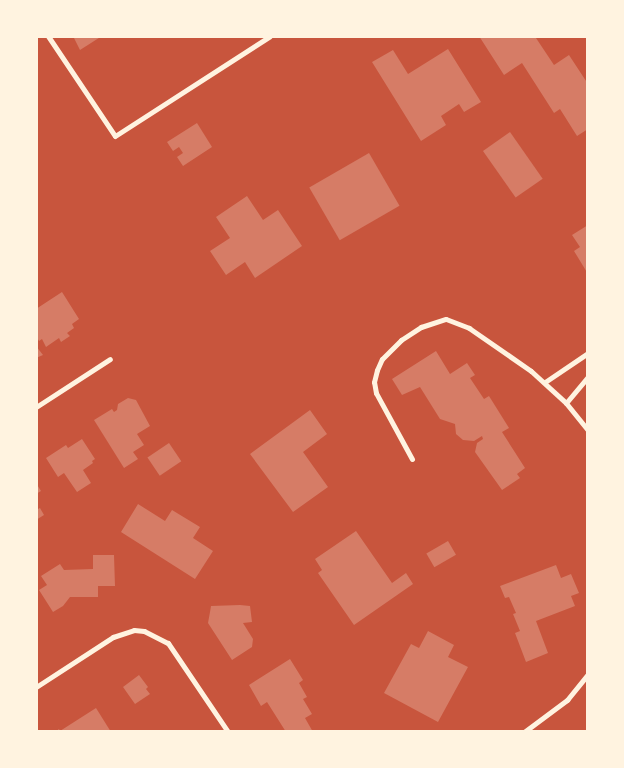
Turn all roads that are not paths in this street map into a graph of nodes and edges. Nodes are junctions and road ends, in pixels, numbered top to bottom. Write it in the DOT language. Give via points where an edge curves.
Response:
graph roads {
  1 [pos="48,36"];
  2 [pos="270,36"];
  3 [pos="588,353"];
  4 [pos="110,358"];
  5 [pos="588,378"];
  6 [pos="545,382"];
  7 [pos="566,403"];
  8 [pos="36,407"];
  9 [pos="588,430"];
  10 [pos="412,459"];
  11 [pos="588,674"];
  12 [pos="36,687"];
  13 [pos="228,732"];
  14 [pos="524,732"];
  1 -- 2 [label="street" via="115,136"];
  3 -- 6 [label="street"];
  4 -- 8 [label="street"];
  5 -- 7 [label="street"];
  6 -- 7 [label="street"];
  6 -- 10 [label="street" via="469,328 451,319 431,322 401,340 382,359 374,382 382,407"];
  7 -- 9 [label="street"];
  11 -- 14 [label="street" via="567,700"];
  12 -- 13 [label="street" via="113,637 134,630 152,633 168,643"];
}
